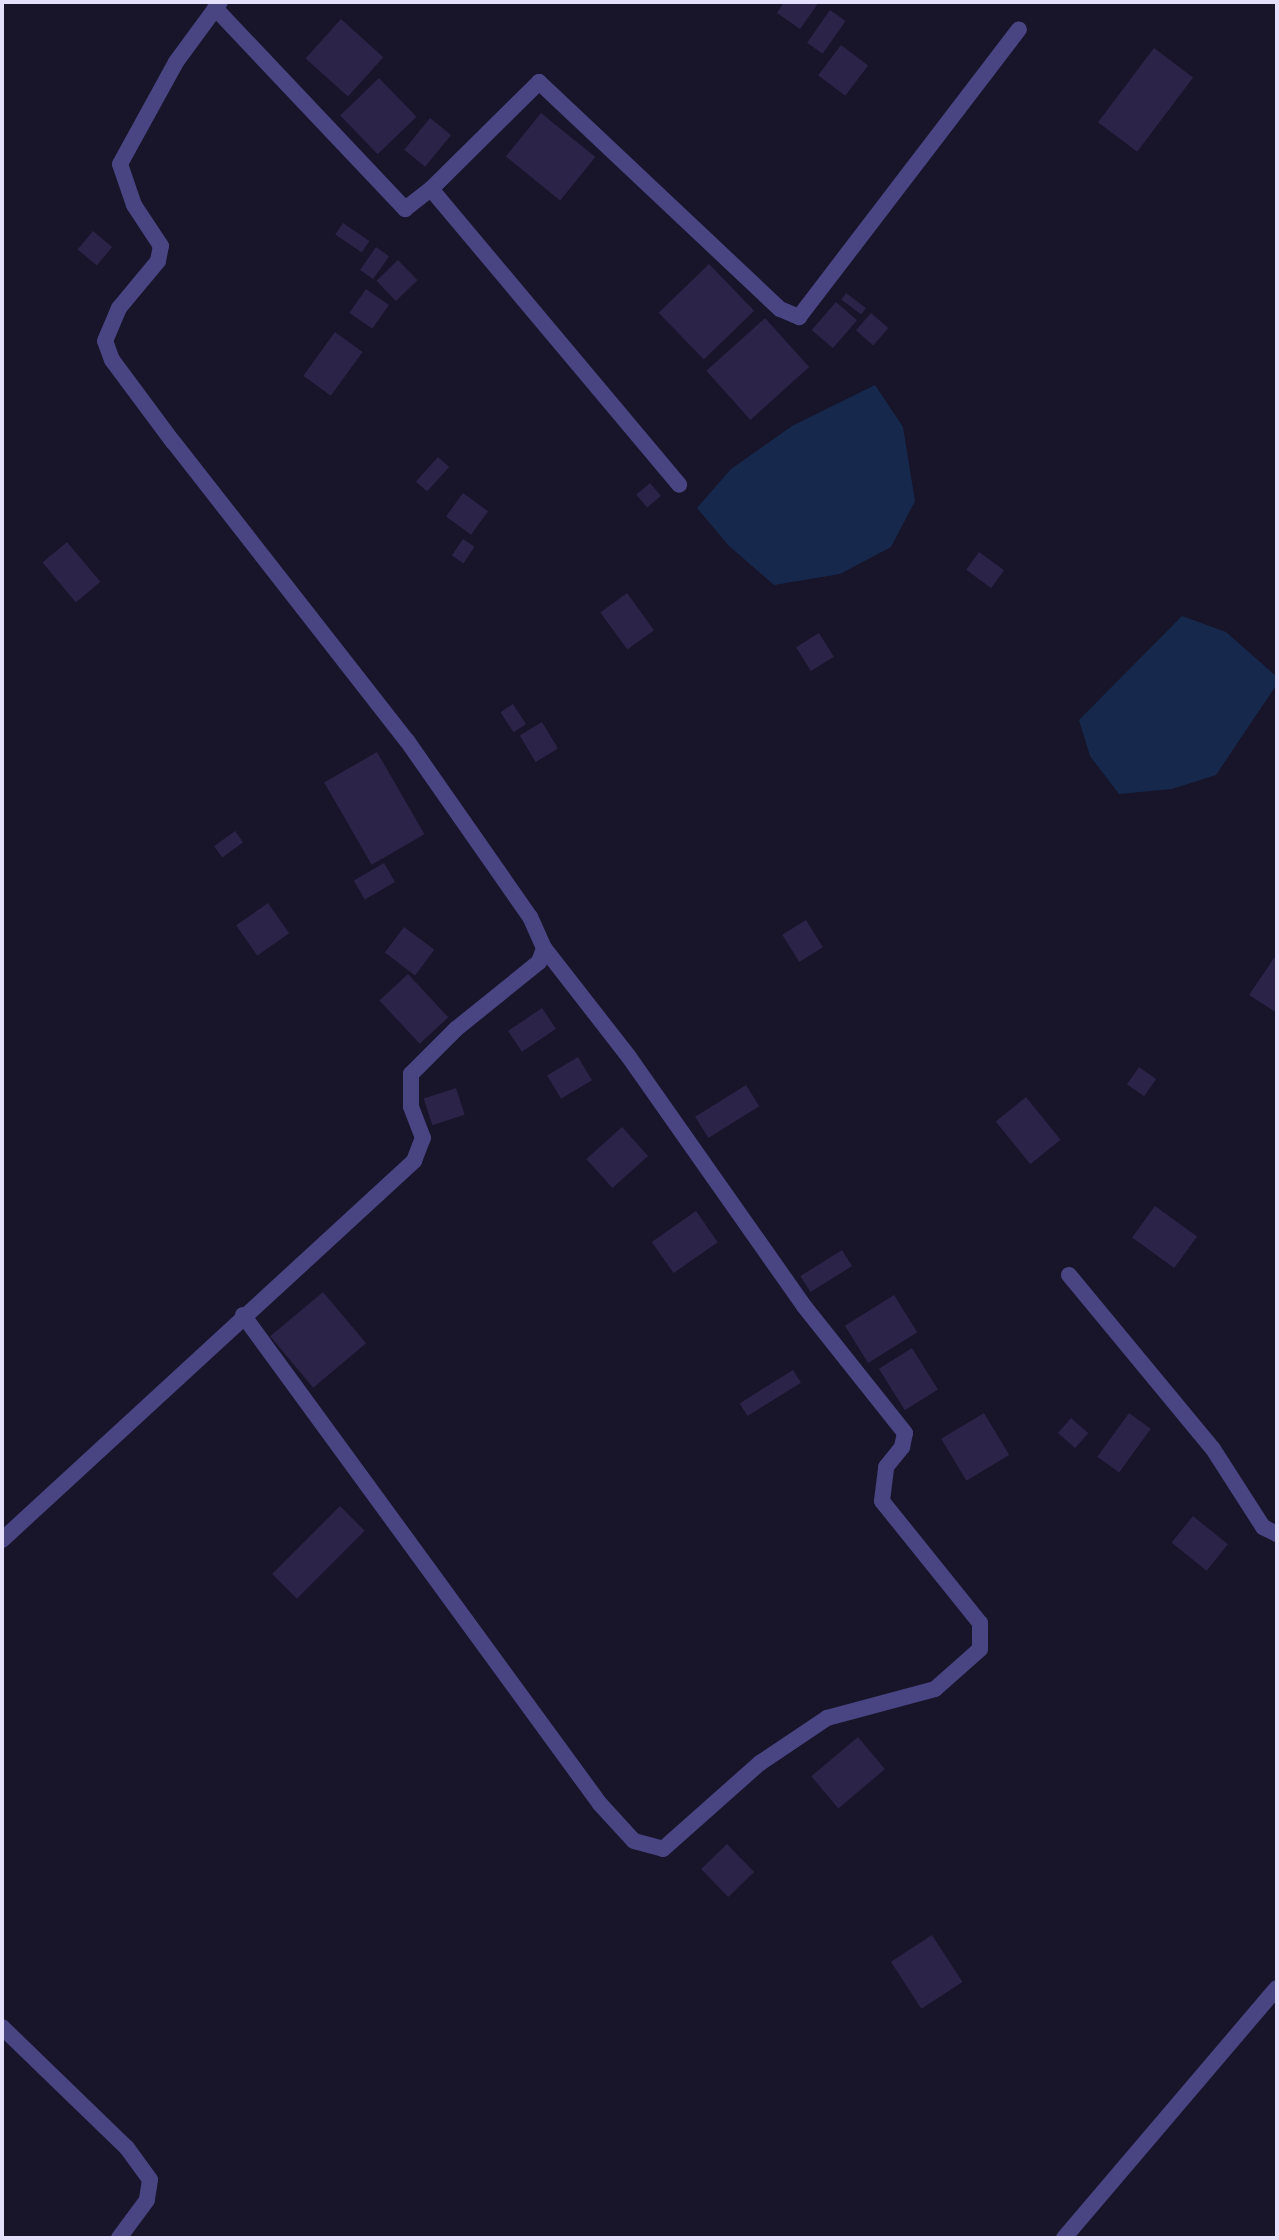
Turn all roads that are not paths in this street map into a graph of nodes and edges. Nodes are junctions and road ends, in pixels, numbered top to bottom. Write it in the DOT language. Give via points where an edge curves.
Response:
graph roads {
  1 [pos="217,5"];
  2 [pos="1019,29"];
  3 [pos="431,189"];
  4 [pos="679,485"];
  5 [pos="544,948"];
  6 [pos="1069,1275"];
  7 [pos="243,1315"];
  8 [pos="1277,1534"];
  9 [pos="2,1540"];
  10 [pos="1277,1988"];
  11 [pos="2,2027"];
  12 [pos="119,2238"];
  13 [pos="1064,2238"];
  1 -- 3 [label="street" via="405,209"];
  1 -- 5 [label="street" via="176,62 120,164 134,205 161,246 158,261 113,317 105,341 112,360 164,431 407,741 530,917"];
  2 -- 3 [label="street" via="799,317 780,309 539,82"];
  3 -- 4 [label="street"];
  5 -- 7 [label="street" via="539,962 456,1029 411,1074 411,1106 423,1138 414,1161"];
  5 -- 7 [label="street" via="629,1057 804,1306 905,1433 902,1447 886,1467 882,1501 980,1623 980,1649 935,1689 827,1718 760,1763 663,1849 634,1841 591,1792"];
  6 -- 8 [label="street" via="1213,1449 1263,1527"];
  7 -- 9 [label="street"];
  10 -- 13 [label="street"];
  11 -- 12 [label="street" via="127,2148 150,2180 147,2200"];
}
